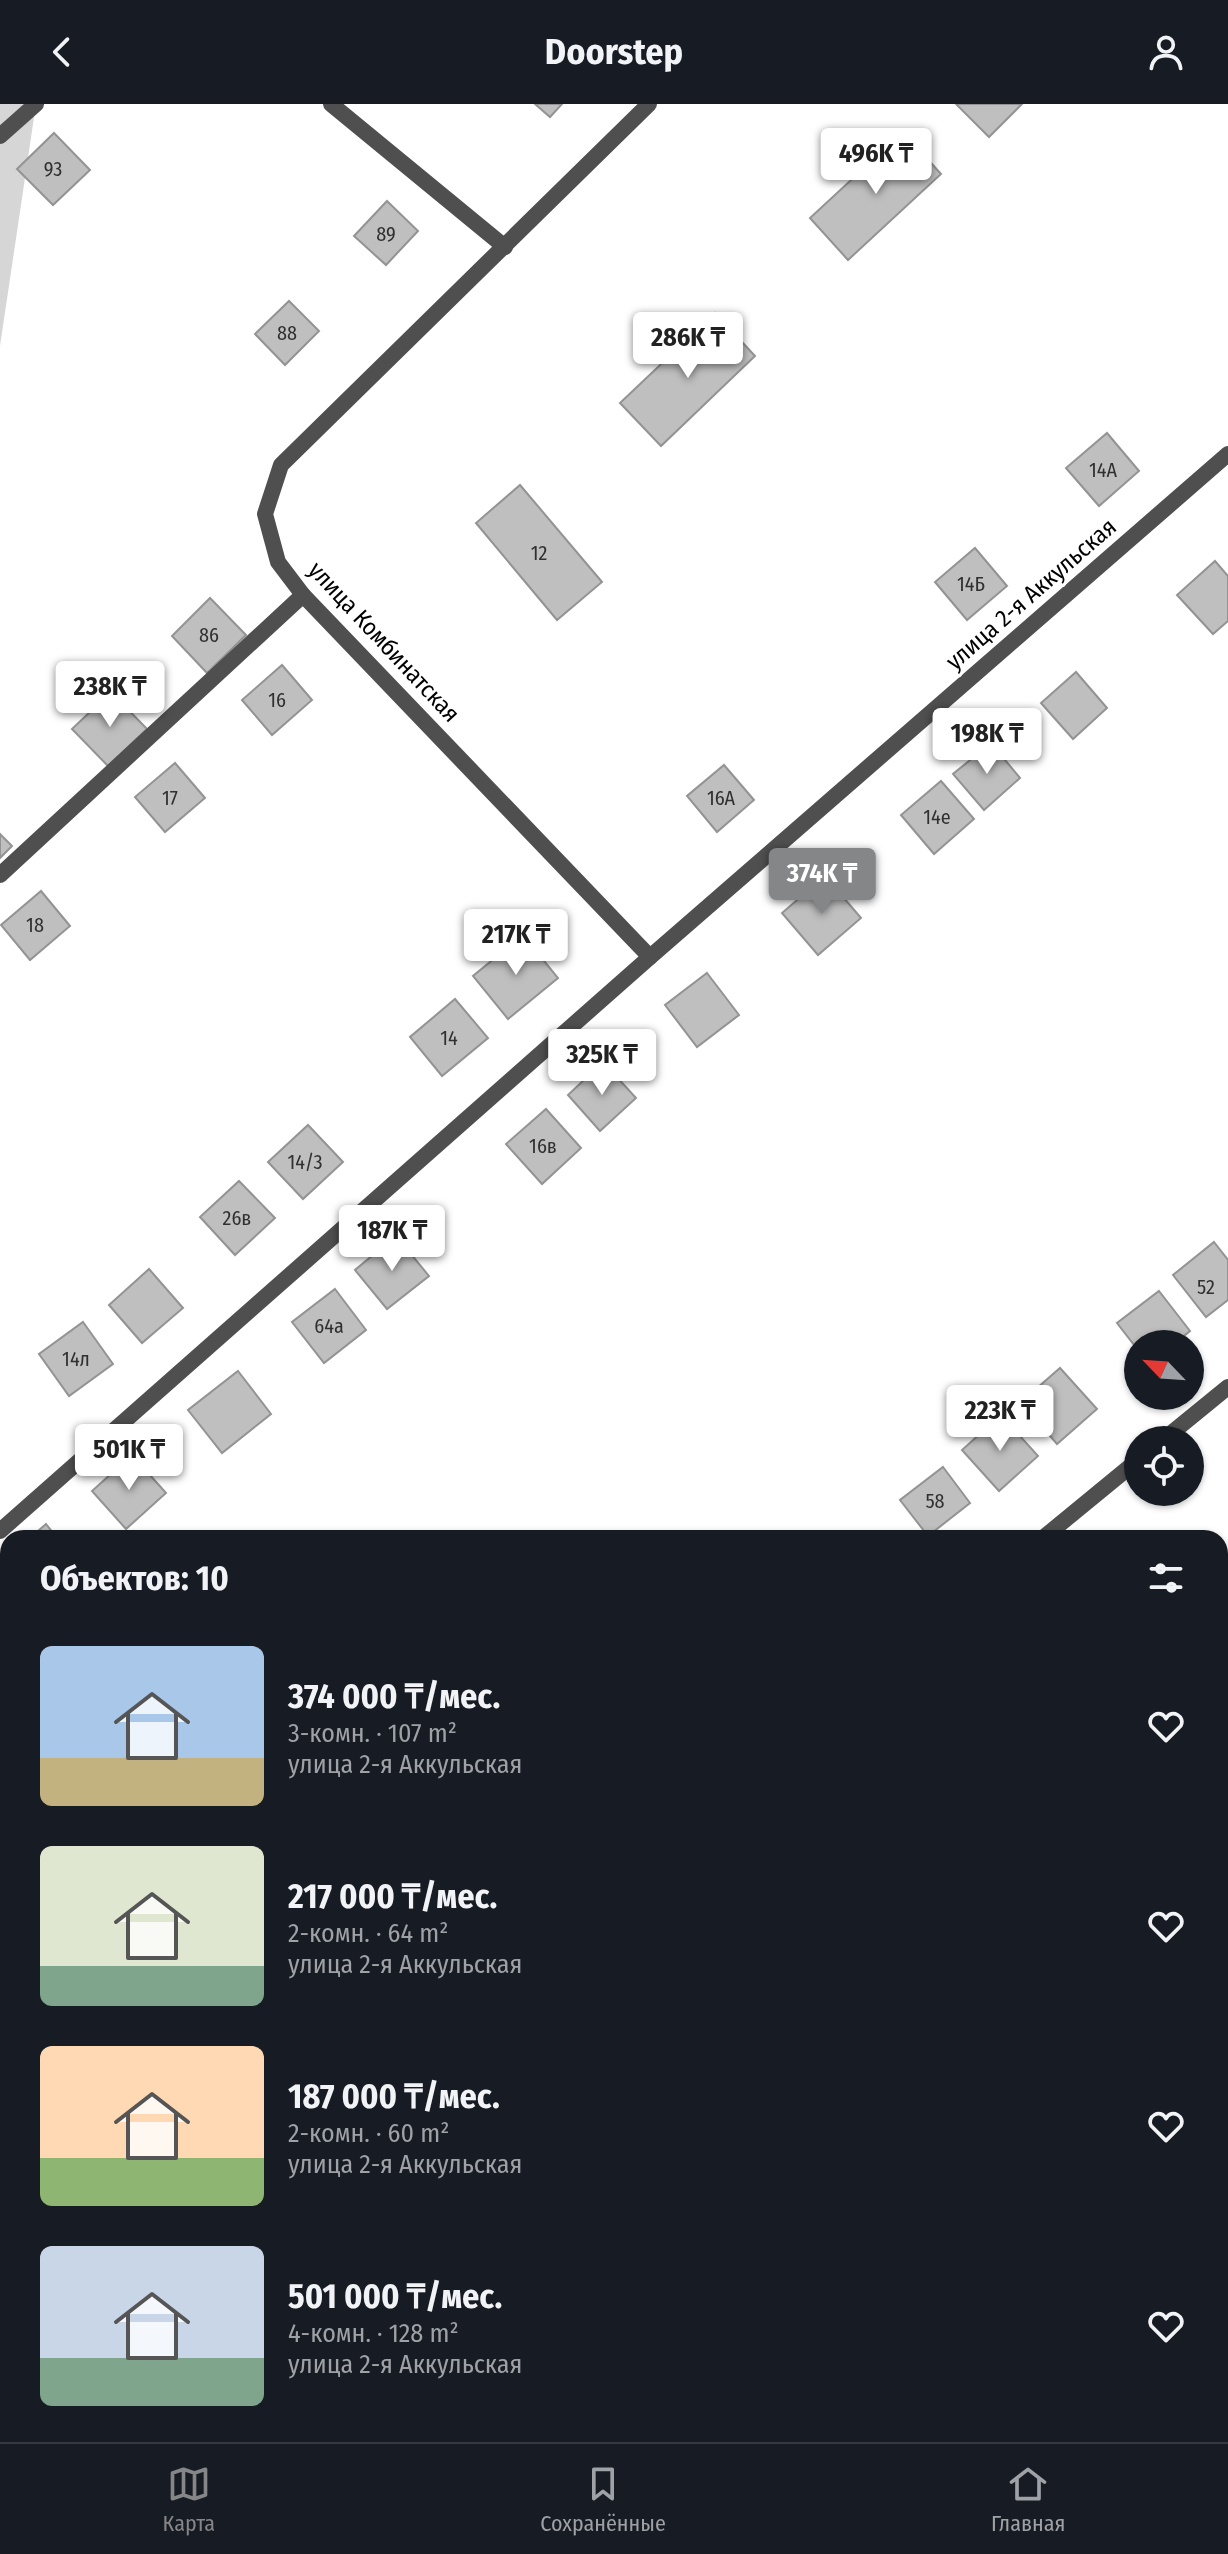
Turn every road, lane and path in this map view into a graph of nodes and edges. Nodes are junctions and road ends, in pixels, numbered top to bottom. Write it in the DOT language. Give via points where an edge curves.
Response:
graph roads {
  1 [pos="36,104"];
  2 [pos="331,104"];
  3 [pos="649,104"];
  4 [pos="0,136"];
  5 [pos="505,247"];
  6 [pos="1228,454"];
  7 [pos="303,595"];
  8 [pos="0,875"];
  9 [pos="650,957"];
  10 [pos="1228,1387"];
  11 [pos="1180,1426"];
  12 [pos="1124,1471"];
  13 [pos="1,1530"];
  14 [pos="1053,1530"];
  1 -- 4 [label="street"];
  2 -- 5 [label="street"];
  3 -- 5 [label="street, улица Комбинатская"];
  5 -- 7 [label="street, улица Комбинатская" via="281,465 265,514 278,562"];
  6 -- 9 [label="street, улица 2-я Аккульская"];
  7 -- 8 [label="street"];
  7 -- 9 [label="street, улица Комбинатская"];
  9 -- 13 [label="street, улица 2-я Аккульская"];
  10 -- 11 [label="street"];
  12 -- 14 [label="street"];
}
